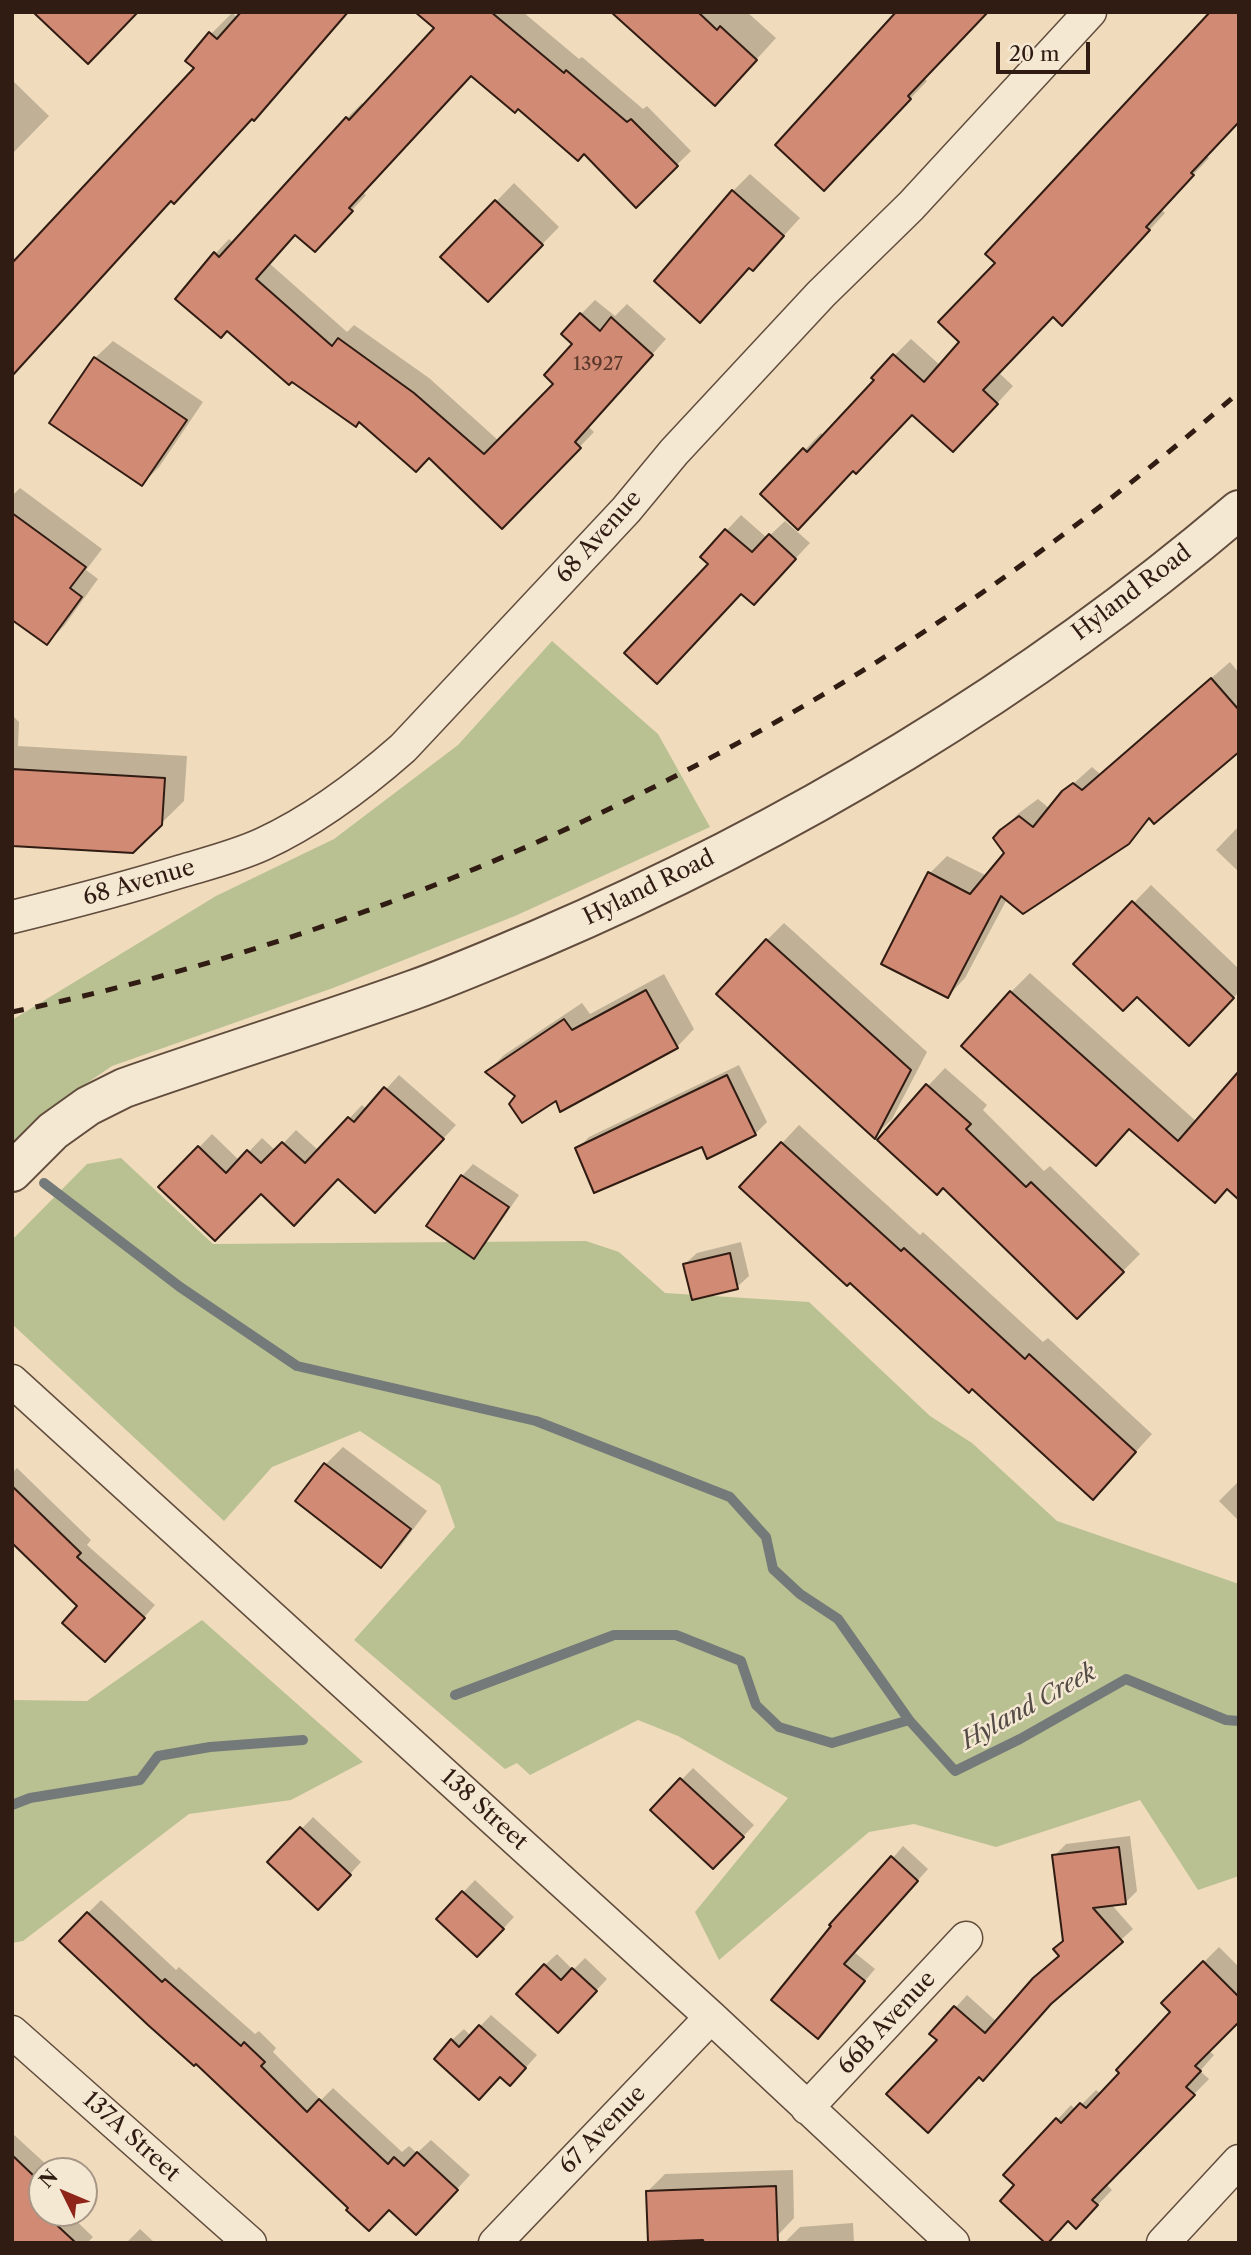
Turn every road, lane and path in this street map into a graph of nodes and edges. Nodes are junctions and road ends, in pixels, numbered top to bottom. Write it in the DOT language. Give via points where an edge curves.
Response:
graph roads {
  1 [pos="1090,12"];
  2 [pos="1239,509"];
  3 [pos="12,917"];
  4 [pos="12,1172"];
  5 [pos="12,1381"];
  6 [pos="966,1938"];
  7 [pos="711,2017"];
  8 [pos="12,2032"];
  9 [pos="807,2108"];
  10 [pos="1239,2161"];
  11 [pos="250,2243"];
  12 [pos="495,2243"];
  13 [pos="953,2243"];
  14 [pos="1163,2243"];
  1 -- 3 [label="street, 68 Avenue" via="381,768 298,826 262,845 106,894"];
  2 -- 4 [label="street, Hyland Road" via="1027,671 805,808 660,884 499,956 415,990 124,1088 53,1131"];
  5 -- 7 [label="street, 138 Street"];
  6 -- 9 [label="street, 66B Avenue"];
  7 -- 9 [label="street, 138 Street"];
  7 -- 12 [label="street, 67 Avenue"];
  8 -- 11 [label="street, 137A Street"];
  9 -- 13 [label="street, 138 Street"];
  10 -- 14 [label="street"];
}
